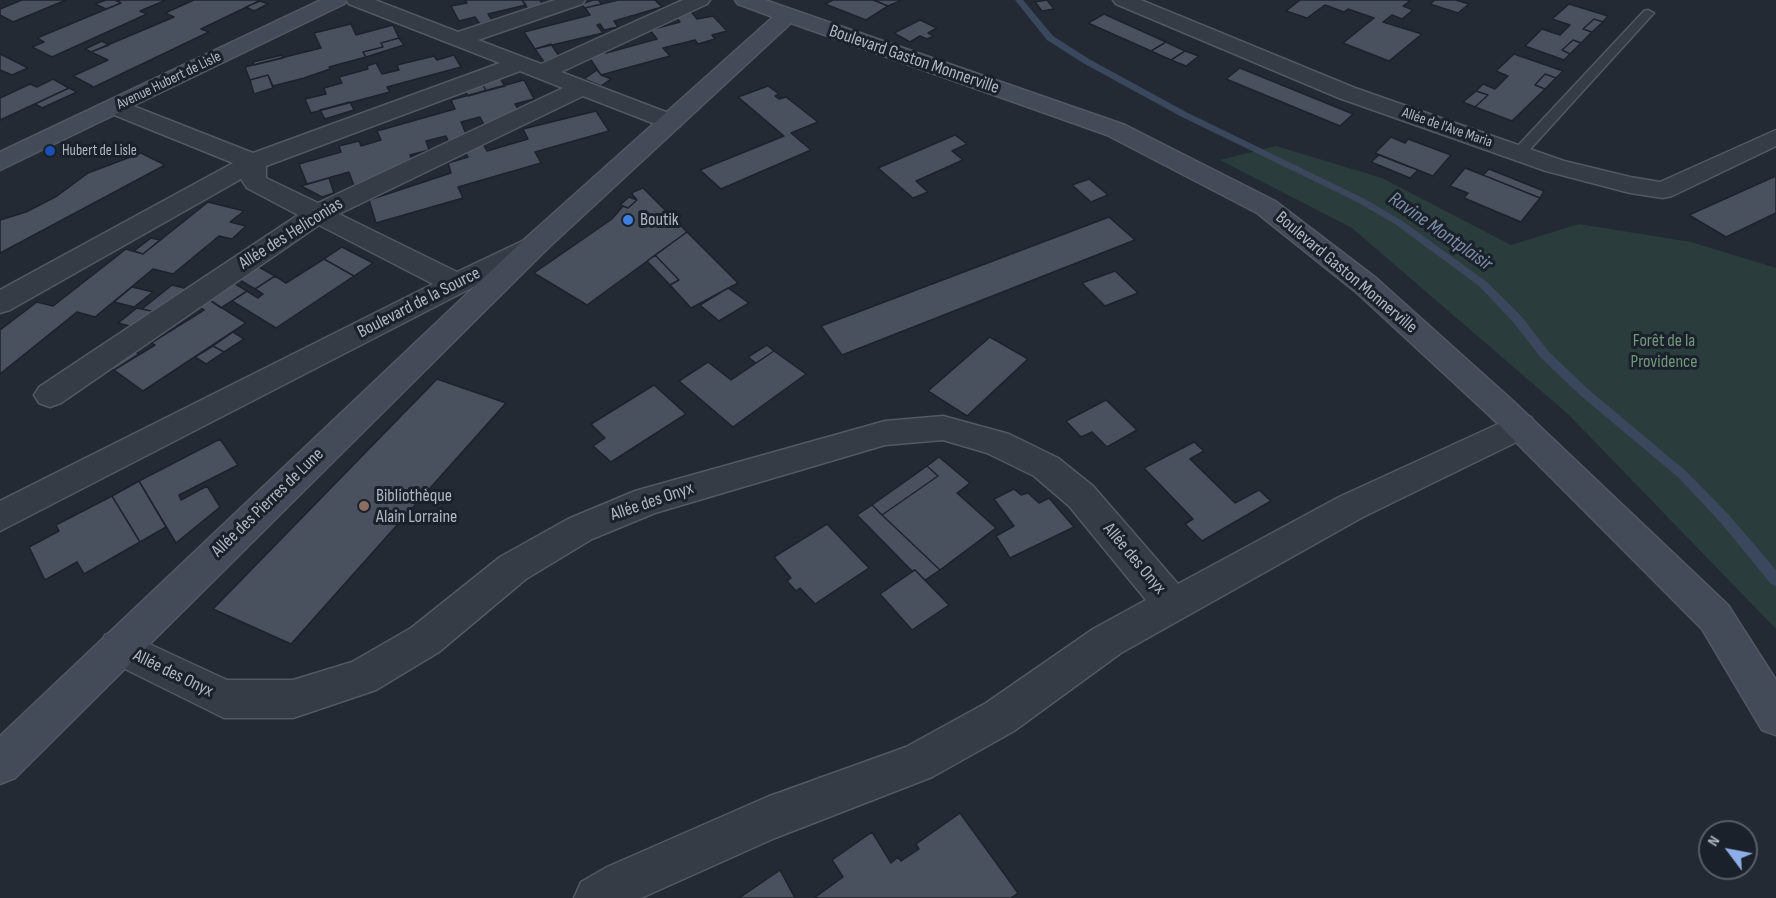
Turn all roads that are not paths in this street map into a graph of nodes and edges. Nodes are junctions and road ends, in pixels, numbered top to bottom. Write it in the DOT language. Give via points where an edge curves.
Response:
graph roads {
  1 [pos="337,0"];
  2 [pos="356,0"];
  3 [pos="575,0"];
  4 [pos="700,0"];
  5 [pos="745,0"];
  6 [pos="1123,0"];
  7 [pos="1648,13"];
  8 [pos="787,15"];
  9 [pos="458,39"];
  10 [pos="530,68"];
  11 [pos="582,87"];
  12 [pos="115,106"];
  13 [pos="670,122"];
  14 [pos="1776,137"];
  15 [pos="1519,153"];
  16 [pos="0,162"];
  17 [pos="253,162"];
  18 [pos="318,213"];
  19 [pos="537,243"];
  20 [pos="457,284"];
  21 [pos="0,303"];
  22 [pos="50,395"];
  23 [pos="1520,426"];
  24 [pos="0,517"];
  25 [pos="1173,605"];
  26 [pos="119,647"];
  27 [pos="1776,717"];
  28 [pos="0,764"];
  29 [pos="597,898"];
  1 -- 12 [label="street, Avenue Hubert de Lisle"];
  2 -- 9 [label="street"];
  3 -- 9 [label="street"];
  4 -- 10 [label="street"];
  5 -- 8 [label="street, Boulevard Gaston Monnerville"];
  6 -- 15 [label="street, Allée de l'Ave Maria" via="1347,93"];
  7 -- 15 [label="lane"];
  8 -- 13 [label="street, Boulevard de la Source"];
  8 -- 23 [label="street, Boulevard Gaston Monnerville" via="1116,130 1266,207 1366,285"];
  9 -- 10 [label="street"];
  10 -- 11 [label="street"];
  10 -- 17 [label="street"];
  11 -- 13 [label="street"];
  11 -- 18 [label="street, Allée des Heliconias"];
  12 -- 16 [label="street, Avenue Hubert de Lisle"];
  12 -- 17 [label="street"];
  13 -- 19 [label="street, Boulevard de la Source"];
  14 -- 15 [label="street, Allée de l'Ave Maria" via="1663,190 1555,166"];
  17 -- 18 [label="street" via="256,183"];
  17 -- 21 [label="street"];
  18 -- 20 [label="street"];
  18 -- 22 [label="street, Allée des Heliconias"];
  19 -- 20 [label="street, Boulevard de la Source"];
  19 -- 26 [label="street, Allée des Pierres de Lune"];
  20 -- 24 [label="street, Boulevard de la Source"];
  23 -- 25 [label="street" via="1352,507"];
  23 -- 27 [label="street, Boulevard Gaston Monnerville" via="1715,617"];
  25 -- 26 [label="street, Allée des Onyx" via="1081,496 1046,467 997,443 944,428 885,433 647,501 580,529 513,568 426,640 362,677 292,699 224,699"];
  25 -- 29 [label="street" via="1107,641 1000,717 917,763 767,819"];
  26 -- 28 [label="street, Allée des Pierres de Lune"];
}
